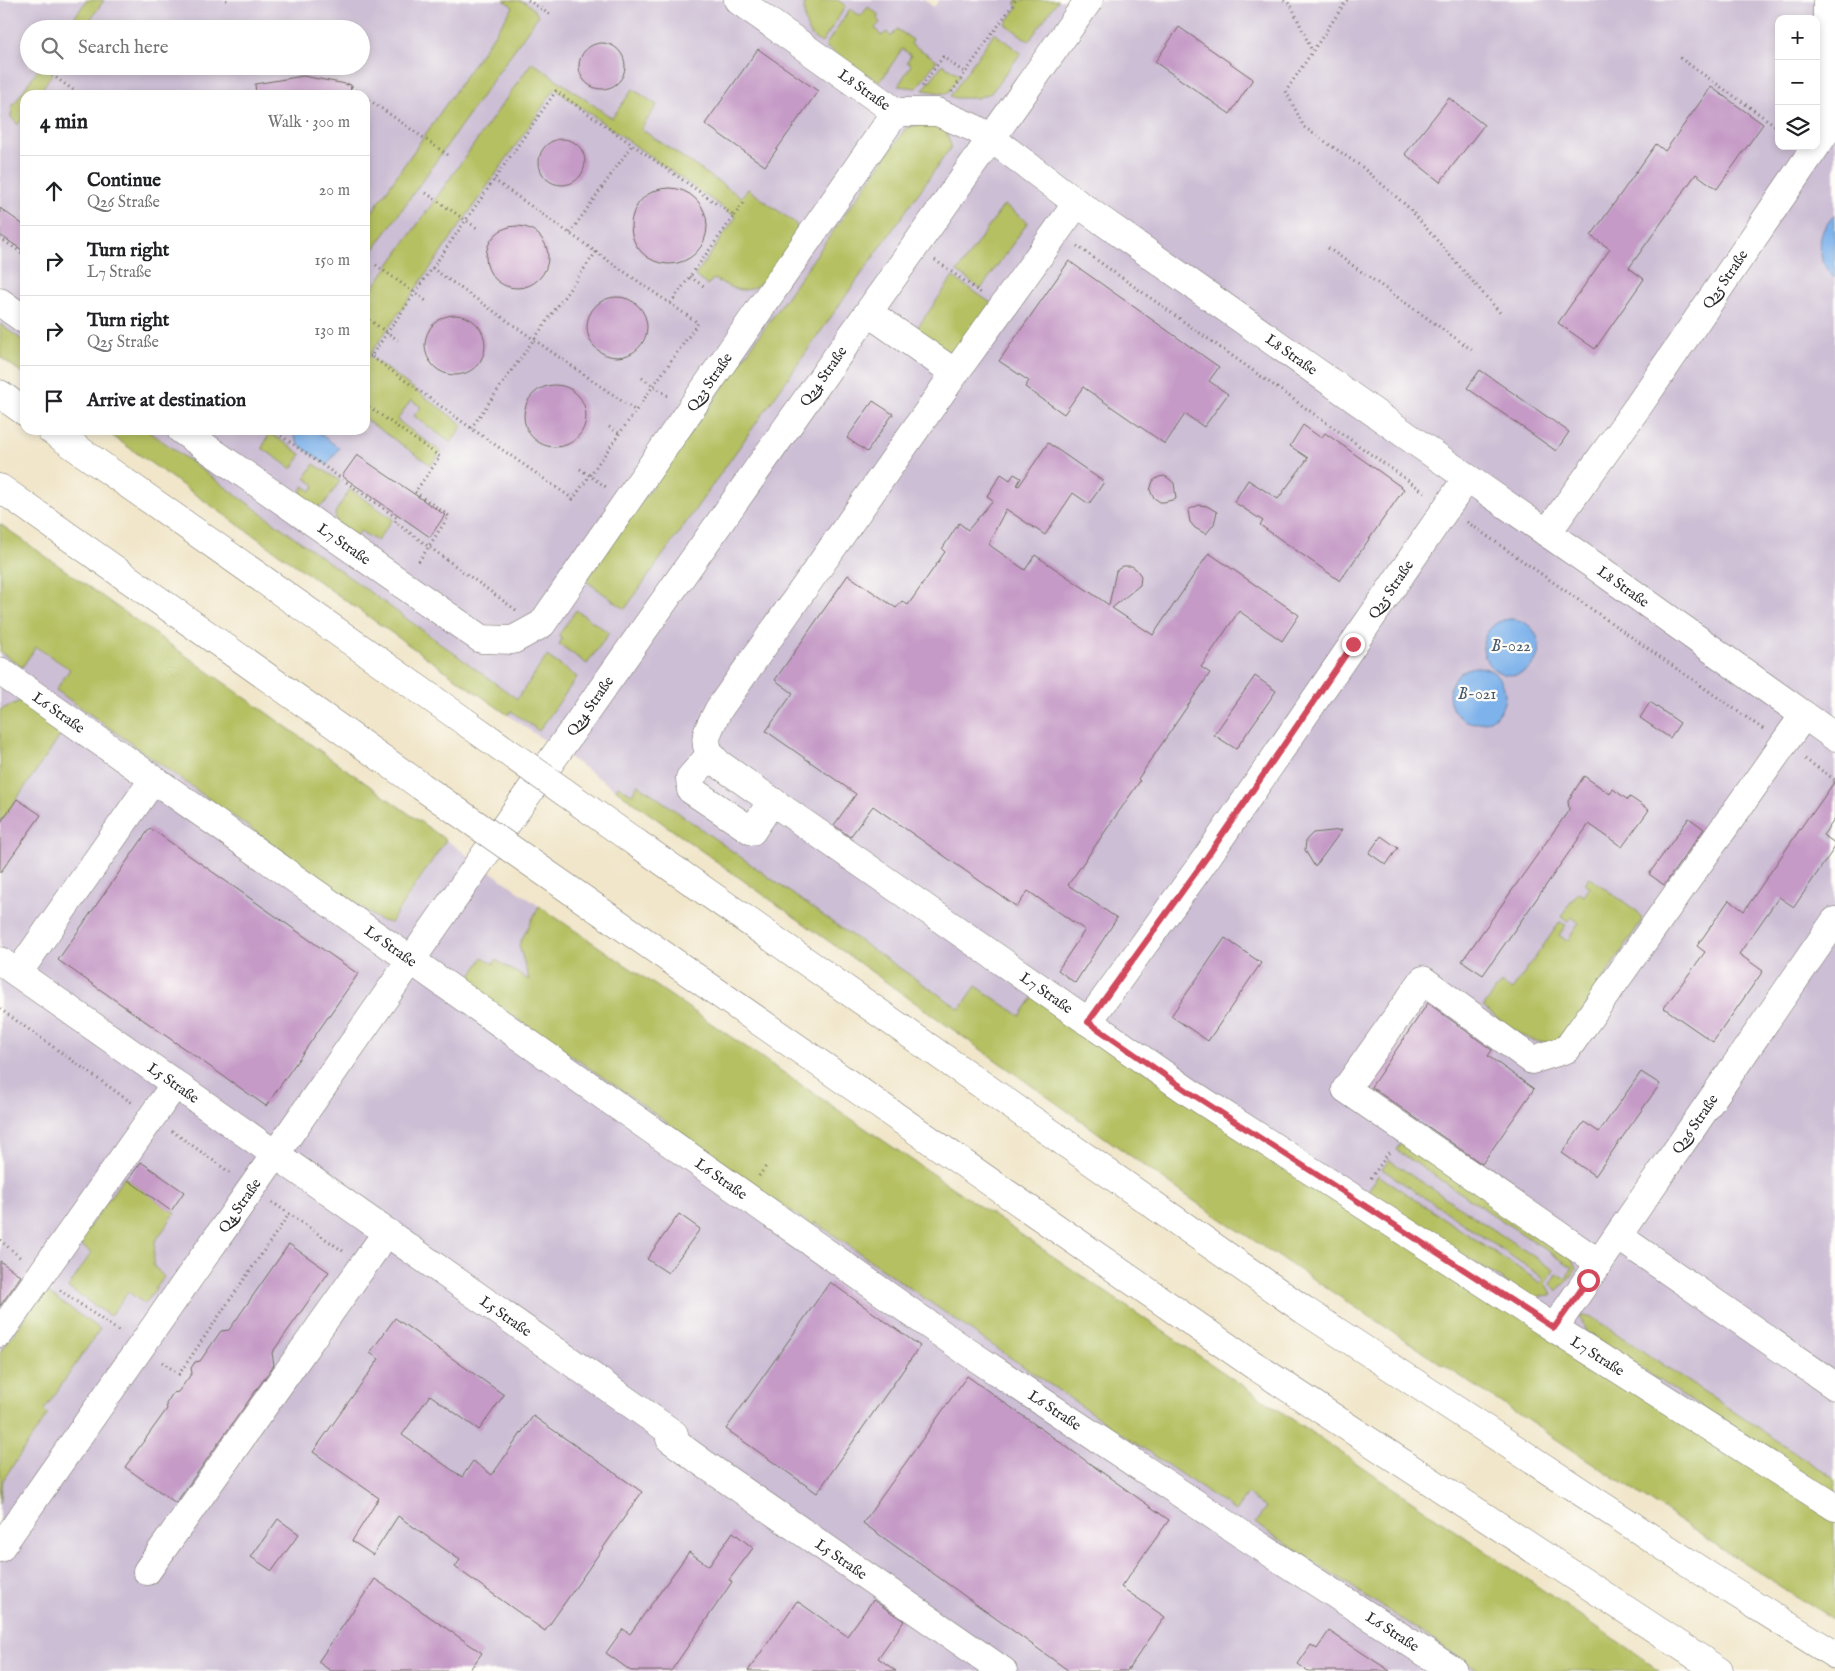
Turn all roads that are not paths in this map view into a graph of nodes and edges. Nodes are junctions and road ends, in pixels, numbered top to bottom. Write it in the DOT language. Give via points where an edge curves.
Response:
graph roads {
  1 [pos="738,0"];
  2 [pos="1089,0"];
  3 [pos="1827,0"];
  4 [pos="900,112"];
  5 [pos="991,138"];
  6 [pos="1828,145"];
  7 [pos="1077,203"];
  8 [pos="0,302"];
  9 [pos="869,313"];
  10 [pos="20,316"];
  11 [pos="955,373"];
  12 [pos="0,394"];
  13 [pos="20,408"];
  14 [pos="58,435"];
  15 [pos="187,435"];
  16 [pos="1467,478"];
  17 [pos="0,488"];
  18 [pos="1547,533"];
  19 [pos="513,640"];
  20 [pos="0,671"];
  21 [pos="1804,715"];
  22 [pos="1835,737"];
  23 [pos="708,746"];
  24 [pos="153,780"];
  25 [pos="772,801"];
  26 [pos="479,863"];
  27 [pos="1835,921"];
  28 [pos="412,960"];
  29 [pos="9,967"];
  30 [pos="1088,1022"];
  31 [pos="175,1084"];
  32 [pos="275,1154"];
  33 [pos="387,1232"];
  34 [pos="1618,1236"];
  35 [pos="1593,1272"];
  36 [pos="1554,1328"];
  37 [pos="0,1333"];
  38 [pos="1835,1386"];
  39 [pos="1835,1507"];
  40 [pos="0,1548"];
  41 [pos="147,1571"];
  42 [pos="1835,1655"];
  43 [pos="1003,1671"];
  44 [pos="1454,1671"];
  45 [pos="1719,1671"];
  1 -- 4 [label="main road, L8 Straße"];
  2 -- 5 [label="main road, Q24 Straße"];
  3 -- 6 [label="main road, Q25 Straße"];
  4 -- 5 [label="main road, L8 Straße" via="937,112"];
  4 -- 19 [label="main road, Q23 Straße" via="548,616 542,624"];
  5 -- 7 [label="main road, L8 Straße"];
  5 -- 9 [label="main road, Q24 Straße"];
  6 -- 18 [label="main road, Q25 Straße"];
  7 -- 11 [label="main road"];
  7 -- 16 [label="main road, L8 Straße"];
  8 -- 10 [label="main road"];
  9 -- 11 [label="main road"];
  9 -- 26 [label="main road, Q24 Straße"];
  11 -- 23 [label="main road" via="719,708"];
  12 -- 13 [label="main road"];
  14 -- 42 [label="main road, bridge" via="1304,1310"];
  15 -- 19 [label="main road, L7 Straße" via="481,639"];
  16 -- 18 [label="main road, L8 Straße"];
  16 -- 30 [label="main road, Q25 Straße" via="1207,857"];
  17 -- 45 [label="main road, bridge" via="421,786 1254,1366"];
  18 -- 21 [label="main road, L8 Straße"];
  20 -- 24 [label="main road, L6 Straße"];
  21 -- 22 [label="main road, L8 Straße"];
  21 -- 35 [label="main road" via="1568,1049 1532,1060 1423,980 1346,1089"];
  23 -- 25 [label="main road, L7 Straße" via="719,764"];
  23 -- 25 [label="main road" via="690,778 691,790 752,830"];
  24 -- 28 [label="main road, L6 Straße"];
  24 -- 29 [label="main road"];
  25 -- 30 [label="main road, L7 Straße"];
  26 -- 28 [label="main road, Q4 Straße"];
  27 -- 34 [label="main road, Q26 Straße"];
  28 -- 32 [label="main road, Q4 Straße"];
  28 -- 44 [label="main road, L6 Straße" via="966,1351"];
  29 -- 31 [label="main road, L5 Straße"];
  30 -- 36 [label="main road, L7 Straße" via="1189,1092"];
  31 -- 32 [label="main road, L5 Straße"];
  31 -- 37 [label="main road"];
  32 -- 33 [label="main road, L5 Straße"];
  32 -- 40 [label="main road, Q4 Straße"];
  33 -- 41 [label="main road"];
  33 -- 43 [label="main road, L5 Straße" via="674,1434 670,1439 703,1463"];
  34 -- 35 [label="main road, Q26 Straße"];
  34 -- 38 [label="main road"];
  35 -- 36 [label="main road, Q26 Straße"];
  36 -- 39 [label="main road, L7 Straße"];
}
